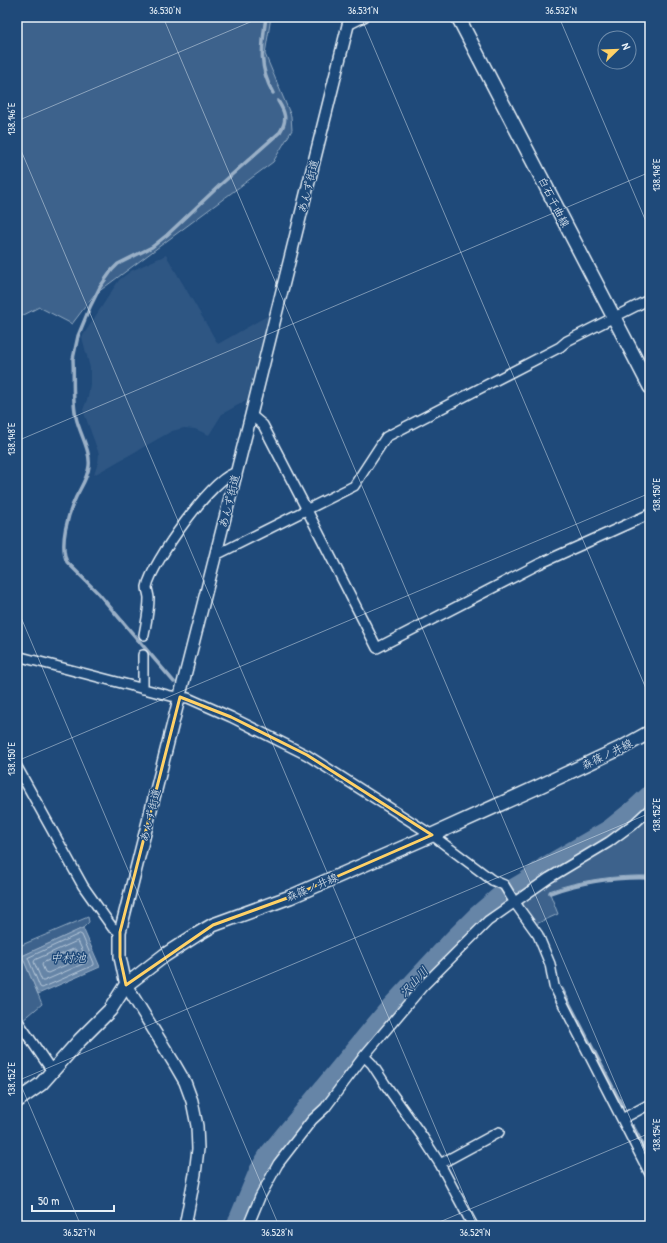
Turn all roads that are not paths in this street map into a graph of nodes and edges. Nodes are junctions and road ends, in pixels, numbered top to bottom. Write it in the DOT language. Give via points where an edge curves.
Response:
graph roads {
  1 [pos="364,17"];
  2 [pos="458,17"];
  3 [pos="349,21"];
  4 [pos="650,300"];
  5 [pos="613,318"];
  6 [pos="650,387"];
  7 [pos="251,415"];
  8 [pos="236,473"];
  9 [pos="307,510"];
  10 [pos="650,514"];
  11 [pos="216,555"];
  12 [pos="144,635"];
  13 [pos="144,655"];
  14 [pos="17,656"];
  15 [pos="143,689"];
  16 [pos="180,697"];
  17 [pos="650,732"];
  18 [pos="17,767"];
  19 [pos="650,810"];
  20 [pos="432,835"];
  21 [pos="514,900"];
  22 [pos="120,932"];
  23 [pos="126,985"];
  24 [pos="17,1020"];
  25 [pos="364,1056"];
  26 [pos="52,1071"];
  27 [pos="17,1101"];
  28 [pos="650,1104"];
  29 [pos="622,1119"];
  30 [pos="499,1132"];
  31 [pos="440,1164"];
  32 [pos="650,1174"];
  33 [pos="185,1226"];
  34 [pos="248,1226"];
  35 [pos="473,1226"];
  1 -- 3 [label="street"];
  2 -- 5 [label="main road, 白石千曲線"];
  3 -- 7 [label="street, あんず街道"];
  4 -- 5 [label="street"];
  5 -- 6 [label="main road, 白石千曲線"];
  5 -- 9 [label="street" via="386,437 354,486"];
  7 -- 8 [label="street, あんず街道"];
  7 -- 9 [label="street" via="263,425"];
  8 -- 11 [label="street, あんず街道"];
  8 -- 12 [label="street" via="232,473 204,497 158,561 147,587 150,596"];
  9 -- 10 [label="street" via="377,648 538,564"];
  9 -- 11 [label="street"];
  11 -- 16 [label="street, あんず街道"];
  13 -- 15 [label="street"];
  14 -- 15 [label="street"];
  15 -- 16 [label="street"];
  16 -- 20 [label="street" via="231,717 307,755"];
  16 -- 22 [label="street, あんず街道"];
  17 -- 20 [label="main road, 森篠ノ井線" via="547,783"];
  18 -- 22 [label="street" via="83,886 112,927"];
  19 -- 21 [label="street" via="609,842"];
  20 -- 21 [label="street" via="492,880 504,885"];
  20 -- 23 [label="main road, 森篠ノ井線" via="290,897 213,926 165,955"];
  21 -- 25 [label="street" via="488,921 423,986"];
  21 -- 29 [label="street" via="538,935 550,964 554,986"];
  22 -- 23 [label="street, あんず街道" via="120,957"];
  23 -- 26 [label="main road, 森篠ノ井線" via="110,1010"];
  23 -- 33 [label="street, あんず街道" via="185,1082 192,1101 198,1149"];
  24 -- 26 [label="street"];
  25 -- 31 [label="street"];
  25 -- 34 [label="street" via="278,1164"];
  26 -- 27 [label="main road, 森篠ノ井線" via="41,1084"];
  28 -- 29 [label="street"];
  29 -- 32 [label="street"];
  30 -- 31 [label="street"];
  31 -- 35 [label="street"];
}
